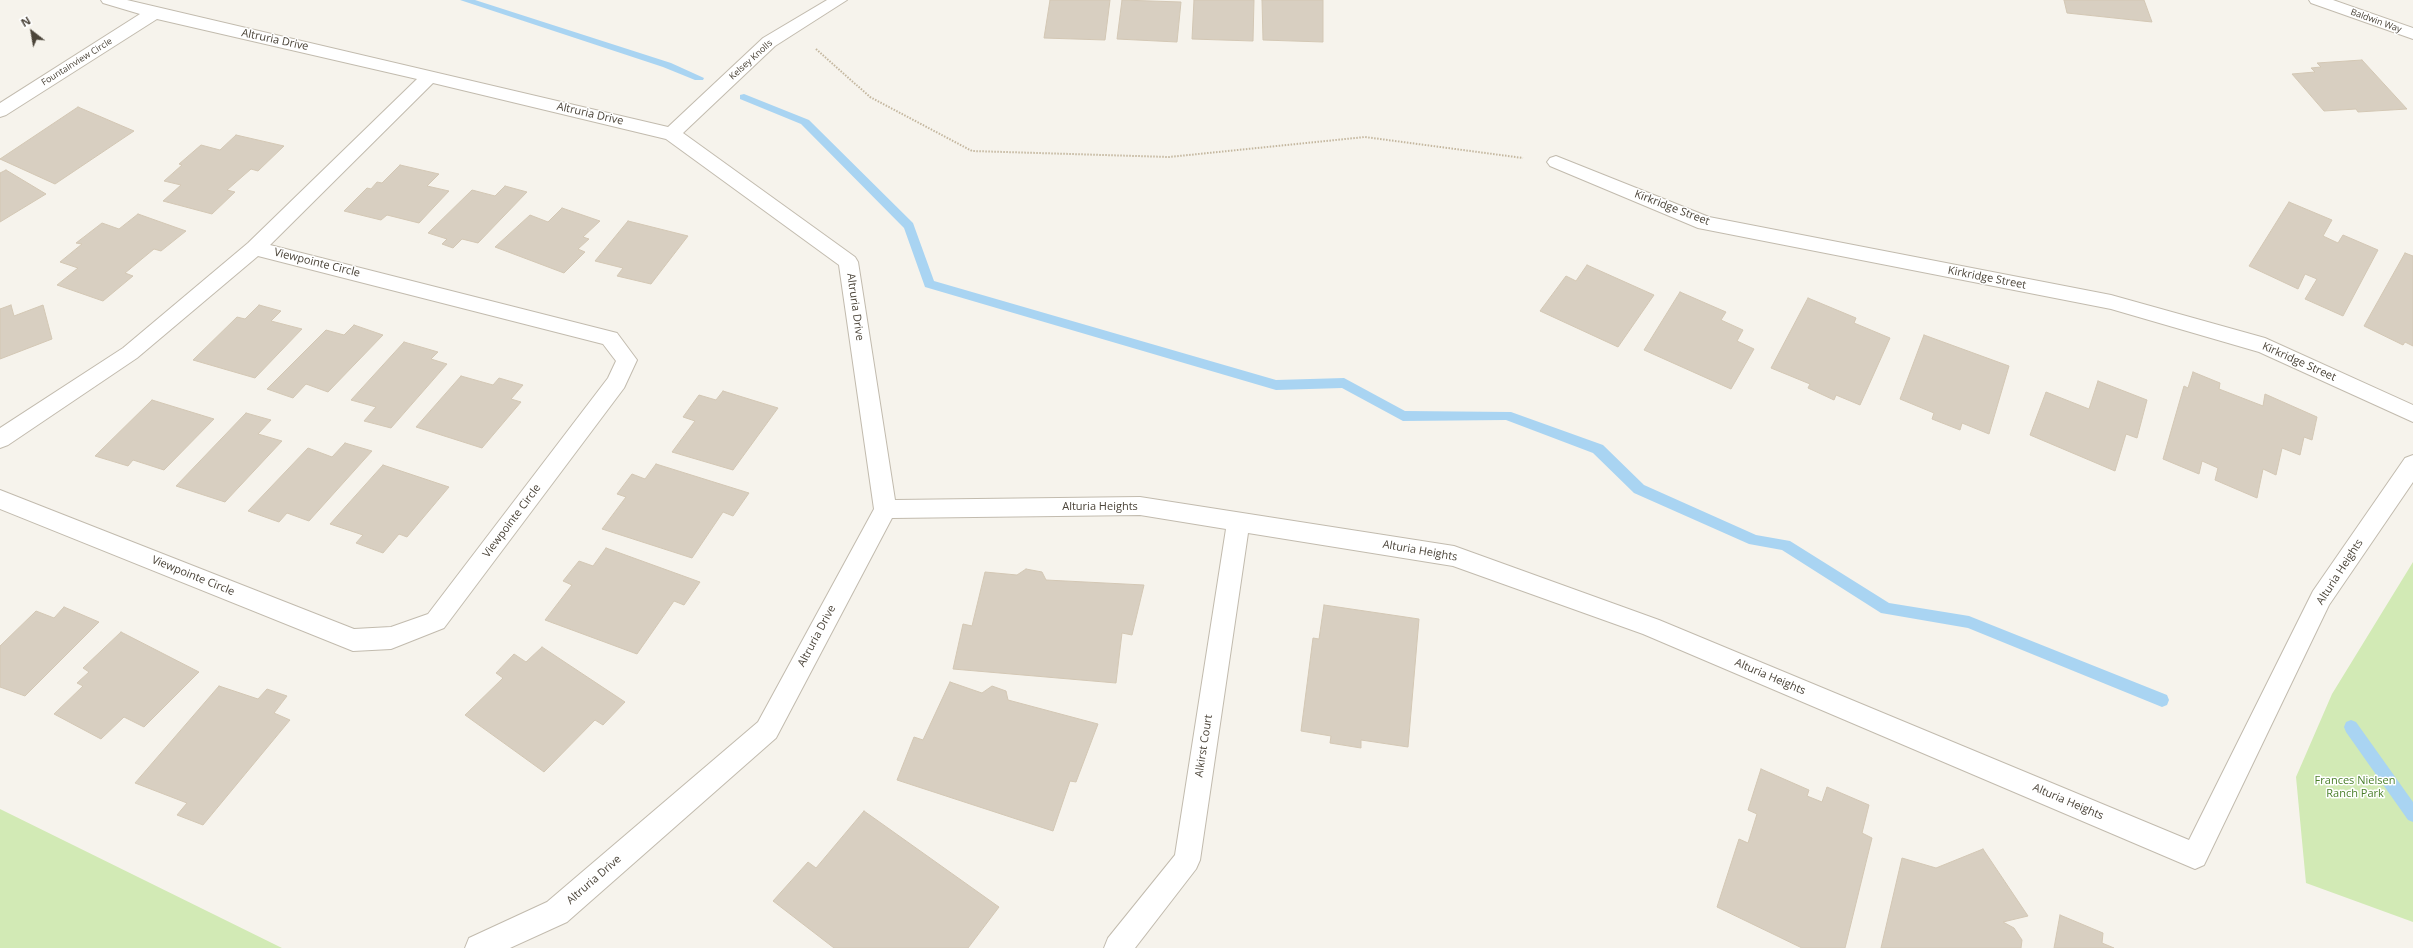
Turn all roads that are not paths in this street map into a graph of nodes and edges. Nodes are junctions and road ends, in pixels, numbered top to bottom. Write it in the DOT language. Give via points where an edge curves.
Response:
graph roads {
  1 [pos="109,0"];
  2 [pos="839,0"];
  3 [pos="2317,0"];
  4 [pos="154,14"];
  5 [pos="2413,34"];
  6 [pos="430,77"];
  7 [pos="0,111"];
  8 [pos="672,134"];
  9 [pos="1556,162"];
  10 [pos="255,248"];
  11 [pos="2413,414"];
  12 [pos="0,439"];
  13 [pos="2413,464"];
  14 [pos="0,499"];
  15 [pos="885,509"];
  16 [pos="1238,522"];
  17 [pos="479,948"];
  18 [pos="1118,948"];
  1 -- 4 [label="street, Altruria Drive"];
  2 -- 8 [label="street, Kelsey Knolls" via="769,42"];
  3 -- 5 [label="street, Baldwin Way"];
  4 -- 6 [label="street, Altruria Drive"];
  4 -- 7 [label="street, Fountainview Circle"];
  6 -- 8 [label="street, Altruria Drive"];
  6 -- 10 [label="street, Viewpointe Circle"];
  8 -- 15 [label="street, Altruria Drive" via="848,262"];
  9 -- 11 [label="street, Kirkridge Street" via="1705,223 2111,302 2265,346"];
  10 -- 12 [label="street, Viewpointe Circle" via="130,353"];
  10 -- 14 [label="street, Viewpointe Circle" via="610,338 626,360 617,382 436,621 391,638 353,640"];
  13 -- 16 [label="street, Alturia Heights" via="2321,598 2195,856 1652,627 1454,556"];
  15 -- 16 [label="street, Alturia Heights" via="1140,506"];
  15 -- 17 [label="street, Altruria Drive" via="767,730 557,912"];
  16 -- 18 [label="street, Alkirst Court" via="1187,860"];
}
